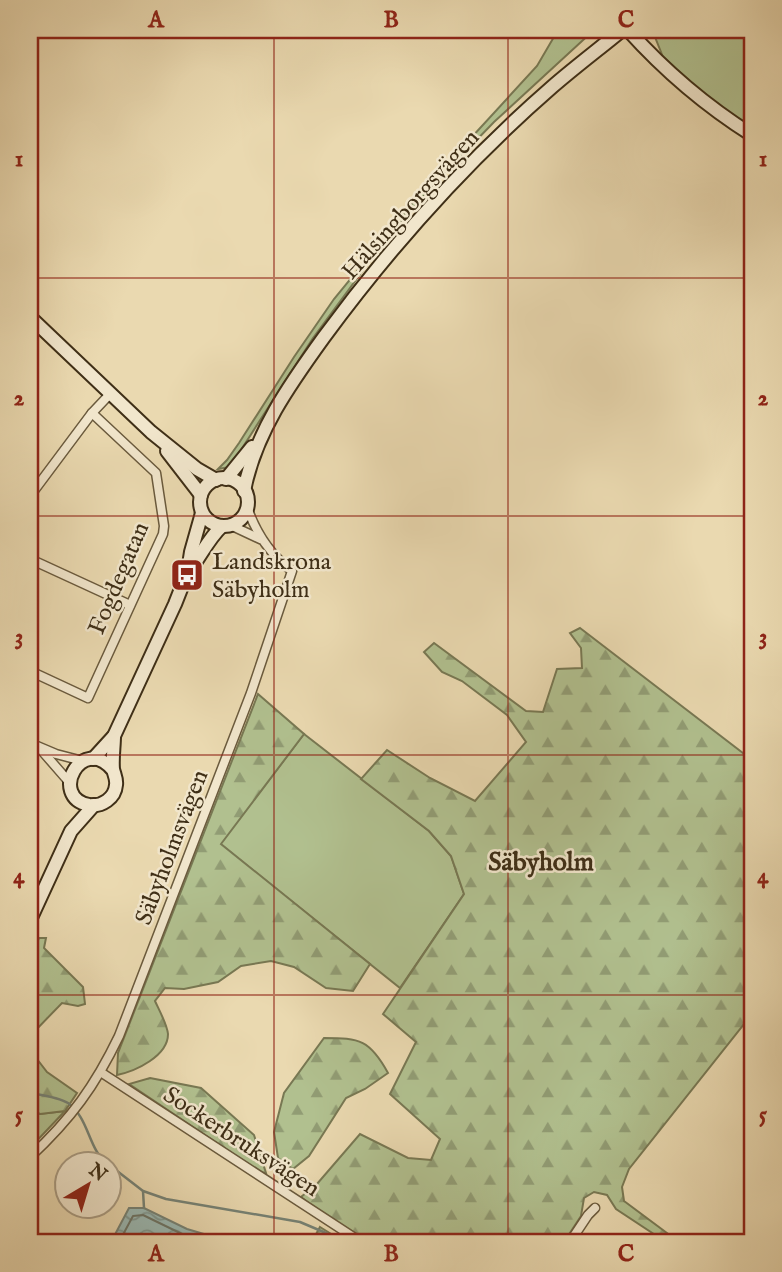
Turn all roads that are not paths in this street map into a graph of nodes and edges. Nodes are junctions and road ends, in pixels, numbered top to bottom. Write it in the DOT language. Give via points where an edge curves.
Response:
graph roads {
  1 [pos="622,30"];
  2 [pos="628,30"];
  3 [pos="752,135"];
  4 [pos="30,317"];
  5 [pos="110,394"];
  6 [pos="92,413"];
  7 [pos="151,432"];
  8 [pos="261,436"];
  9 [pos="221,479"];
  10 [pos="244,491"];
  11 [pos="201,495"];
  12 [pos="30,496"];
  13 [pos="247,507"];
  14 [pos="202,513"];
  15 [pos="226,526"];
  16 [pos="260,539"];
  17 [pos="30,559"];
  18 [pos="188,571"];
  19 [pos="130,605"];
  20 [pos="30,671"];
  21 [pos="114,736"];
  22 [pos="34,745"];
  23 [pos="88,760"];
  24 [pos="113,770"];
  25 [pos="70,783"];
  26 [pos="75,796"];
  27 [pos="94,805"];
  28 [pos="71,831"];
  29 [pos="30,920"];
  30 [pos="102,1073"];
  31 [pos="30,1157"];
  32 [pos="595,1208"];
  33 [pos="361,1242"];
  34 [pos="570,1242"];
  1 -- 8 [label="main road, Hälsingborgsvägen" via="508,128 409,229 309,358"];
  2 -- 3 [label="main road" via="683,85"];
  4 -- 5 [label="main road"];
  5 -- 6 [label="street"];
  5 -- 7 [label="main road"];
  6 -- 12 [label="street"];
  6 -- 19 [label="street, Fogdegatan" via="156,473 158,483 163,534"];
  7 -- 9 [label="main road" via="197,469"];
  7 -- 11 [label="main road"];
  8 -- 9 [label="main road, Hälsingborgsvägen"];
  8 -- 10 [label="main road, Hälsingborgsvägen"];
  9 -- 10 [label="main road" via="237,483"];
  9 -- 11 [label="main road"];
  10 -- 13 [label="main road"];
  11 -- 14 [label="main road"];
  13 -- 15 [label="main road" via="239,520"];
  13 -- 16 [label="street, Säbyholmsvägen"];
  14 -- 15 [label="main road" via="211,522"];
  14 -- 18 [label="main road"];
  15 -- 16 [label="street, Säbyholmsvägen"];
  15 -- 18 [label="main road"];
  16 -- 30 [label="street, Säbyholmsvägen" via="292,571 289,583"];
  17 -- 19 [label="street"];
  18 -- 21 [label="main road"];
  19 -- 20 [label="street, Fogdegatan" via="88,698"];
  21 -- 23 [label="main road"];
  21 -- 24 [label="main road"];
  22 -- 23 [label="street"];
  22 -- 25 [label="street"];
  23 -- 24 [label="main road" via="105,762"];
  23 -- 25 [label="main road" via="73,770"];
  24 -- 27 [label="main road" via="114,793 106,802"];
  25 -- 26 [label="main road"];
  26 -- 27 [label="main road"];
  26 -- 28 [label="main road"];
  27 -- 28 [label="main road"];
  28 -- 29 [label="main road"];
  30 -- 31 [label="street, Säbyholmsvägen" via="54,1135"];
  30 -- 33 [label="street, Sockerbruksvägen"];
  32 -- 34 [label="street"];
}
